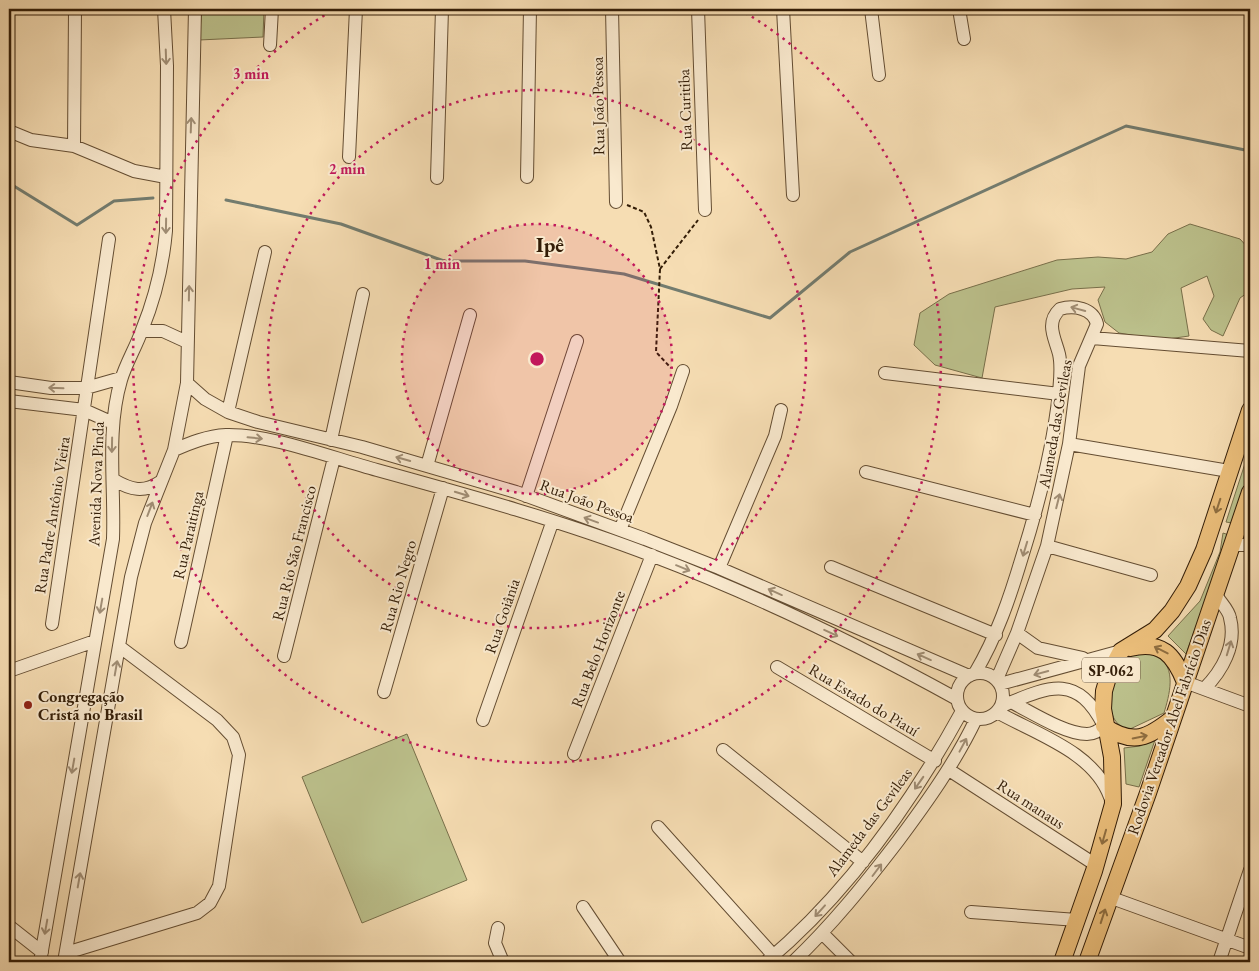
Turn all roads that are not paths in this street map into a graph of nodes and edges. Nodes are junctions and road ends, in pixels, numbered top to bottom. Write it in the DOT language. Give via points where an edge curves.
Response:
graph roads {
  1 [pos="75,9"];
  2 [pos="164,9"];
  3 [pos="195,9"];
  4 [pos="272,9"];
  5 [pos="356,9"];
  6 [pos="442,9"];
  7 [pos="530,9"];
  8 [pos="612,9"];
  9 [pos="698,9"];
  10 [pos="783,9"];
  11 [pos="871,9"];
  12 [pos="959,9"];
  13 [pos="964,39"];
  14 [pos="270,45"];
  15 [pos="879,75"];
  16 [pos="9,131"];
  17 [pos="74,146"];
  18 [pos="350,157"];
  19 [pos="166,177"];
  20 [pos="526,177"];
  21 [pos="437,178"];
  22 [pos="793,195"];
  23 [pos="616,201"];
  24 [pos="705,210"];
  25 [pos="109,239"];
  26 [pos="265,252"];
  27 [pos="363,294"];
  28 [pos="470,315"];
  29 [pos="142,331"];
  30 [pos="1092,338"];
  31 [pos="577,341"];
  32 [pos="188,342"];
  33 [pos="1250,351"];
  34 [pos="683,371"];
  35 [pos="885,373"];
  36 [pos="121,378"];
  37 [pos="9,382"];
  38 [pos="187,382"];
  39 [pos="86,388"];
  40 [pos="1059,394"];
  41 [pos="9,401"];
  42 [pos="84,410"];
  43 [pos="781,410"];
  44 [pos="1250,410"];
  45 [pos="228,412"];
  46 [pos="113,423"];
  47 [pos="227,435"];
  48 [pos="331,440"];
  49 [pos="1069,444"];
  50 [pos="174,450"];
  51 [pos="334,458"];
  52 [pos="427,466"];
  53 [pos="1229,471"];
  54 [pos="866,472"];
  55 [pos="114,480"];
  56 [pos="160,482"];
  57 [pos="443,488"];
  58 [pos="1250,492"];
  59 [pos="526,496"];
  60 [pos="1035,515"];
  61 [pos="552,522"];
  62 [pos="620,530"];
  63 [pos="1233,545"];
  64 [pos="1250,545"];
  65 [pos="1047,546"];
  66 [pos="652,555"];
  67 [pos="719,568"];
  68 [pos="832,568"];
  69 [pos="1151,575"];
  70 [pos="1216,595"];
  71 [pos="52,624"];
  72 [pos="1017,633"];
  73 [pos="996,635"];
  74 [pos="95,641"];
  75 [pos="181,642"];
  76 [pos="120,647"];
  77 [pos="1121,650"];
  78 [pos="284,656"];
  79 [pos="1091,659"];
  80 [pos="777,667"];
  81 [pos="9,672"];
  82 [pos="972,674"];
  83 [pos="998,682"];
  84 [pos="1185,682"];
  85 [pos="1204,689"];
  86 [pos="384,692"];
  87 [pos="957,699"];
  88 [pos="1250,706"];
  89 [pos="1003,707"];
  90 [pos="962,711"];
  91 [pos="1173,718"];
  92 [pos="976,719"];
  93 [pos="483,720"];
  94 [pos="1104,726"];
  95 [pos="723,750"];
  96 [pos="574,754"];
  97 [pos="934,761"];
  98 [pos="949,770"];
  99 [pos="1113,804"];
  100 [pos="658,827"];
  101 [pos="863,862"];
  102 [pos="1096,866"];
  103 [pos="1250,870"];
  104 [pos="1110,897"];
  105 [pos="582,907"];
  106 [pos="972,912"];
  107 [pos="1077,920"];
  108 [pos="9,926"];
  109 [pos="498,928"];
  110 [pos="823,934"];
  111 [pos="1227,939"];
  112 [pos="1250,948"];
  113 [pos="41,957"];
  114 [pos="65,957"];
  115 [pos="770,959"];
  116 [pos="503,962"];
  117 [pos="620,962"];
  118 [pos="793,962"];
  119 [pos="851,962"];
  120 [pos="1062,962"];
  121 [pos="1087,962"];
  122 [pos="1219,962"];
  1 -- 17 [label="street"];
  2 -- 19 [label="street, Avenida Nova Pinda, one-way"];
  32 -- 3 [label="street, one-way"];
  4 -- 14 [label="street"];
  5 -- 18 [label="street"];
  6 -- 21 [label="street"];
  7 -- 20 [label="street"];
  8 -- 23 [label="street, Rua João Pessoa"];
  9 -- 24 [label="street, Rua Curitiba"];
  10 -- 22 [label="street"];
  11 -- 15 [label="street"];
  12 -- 13 [label="street"];
  16 -- 17 [label="street" via="31,140"];
  17 -- 19 [label="street" via="134,171"];
  19 -- 29 [label="street, Avenida Nova Pinda, one-way" via="164,257"];
  25 -- 39 [label="street, Rua Padre Antônio Vieira"];
  26 -- 45 [label="street"];
  27 -- 48 [label="street"];
  28 -- 52 [label="street"];
  29 -- 32 [label="street" via="163,331"];
  29 -- 36 [label="street, Avenida Nova Pinda"];
  30 -- 33 [label="street"];
  30 -- 40 [label="street, Alameda das Gevileas, one-way" via="1097,324 1091,314 1068,307 1055,314 1051,330 1059,355"];
  30 -- 49 [label="street, Alameda das Gevileas" via="1079,366"];
  31 -- 59 [label="street"];
  32 -- 38 [label="street"];
  34 -- 62 [label="street"];
  35 -- 40 [label="street"];
  36 -- 39 [label="street"];
  36 -- 46 [label="street, Avenida Nova Pinda"];
  39 -- 37 [label="street, one-way" via="51,388"];
  38 -- 45 [label="street, Rua João Pessoa"];
  38 -- 50 [label="street"];
  39 -- 42 [label="street, Rua Padre Antônio Vieira"];
  40 -- 60 [label="street, Alameda das Gevileas"];
  41 -- 42 [label="street"];
  42 -- 46 [label="street"];
  42 -- 71 [label="street, Rua Padre Antônio Vieira"];
  43 -- 67 [label="street" via="775,436"];
  44 -- 53 [label="main road, Rodovia Vereador Abel Fabrício Dias / SP-062"];
  45 -- 48 [label="street, Rua João Pessoa"];
  46 -- 55 [label="street, Avenida Nova Pinda, one-way"];
  47 -- 50 [label="street, Rua João Pessoa" via="195,441"];
  47 -- 51 [label="street, Rua João Pessoa, one-way" via="263,439"];
  47 -- 75 [label="street, Rua Paraitinga"];
  52 -- 48 [label="street, Rua João Pessoa, one-way"];
  49 -- 53 [label="street"];
  65 -- 49 [label="street, Alameda das Gevileas, one-way"];
  50 -- 56 [label="street"];
  51 -- 57 [label="street, Rua João Pessoa"];
  51 -- 78 [label="street, Rua Rio São Francisco"];
  52 -- 59 [label="street, Rua João Pessoa"];
  53 -- 77 [label="main road, Rodovia Vereador Abel Fabrício Dias / SP-062, one-way" via="1204,550 1188,586 1155,630"];
  54 -- 60 [label="street"];
  55 -- 56 [label="street" via="145,490"];
  55 -- 74 [label="street, Avenida Nova Pinda, one-way" via="113,539"];
  76 -- 56 [label="street, one-way" via="131,577"];
  57 -- 61 [label="street, Rua João Pessoa, one-way"];
  57 -- 86 [label="street, Rua Rio Negro"];
  58 -- 63 [label="main road, Rodovia Vereador Abel Fabrício Dias"];
  62 -- 59 [label="street, Rua João Pessoa, one-way"];
  60 -- 73 [label="street, Alameda das Gevileas, one-way"];
  61 -- 66 [label="street, Rua João Pessoa"];
  61 -- 93 [label="street, Rua Goiânia"];
  62 -- 67 [label="street, Rua João Pessoa"];
  63 -- 64 [label="street"];
  63 -- 70 [label="main road, Rodovia Vereador Abel Fabrício Dias"];
  65 -- 69 [label="street"];
  65 -- 72 [label="street, Alameda das Gevileas"];
  66 -- 87 [label="street, Rua João Pessoa, one-way" via="754,597"];
  66 -- 96 [label="street, Rua Belo Horizonte"];
  82 -- 67 [label="street, Rua João Pessoa, one-way"];
  68 -- 73 [label="street"];
  70 -- 84 [label="main road, Rodovia Vereador Abel Fabrício Dias"];
  85 -- 70 [label="street, one-way" via="1217,676 1232,637 1230,616"];
  72 -- 79 [label="street" via="1038,648"];
  72 -- 83 [label="street, Alameda das Gevileas"];
  73 -- 82 [label="street, Alameda das Gevileas"];
  74 -- 81 [label="street"];
  74 -- 113 [label="street, Avenida Nova Pinda, one-way"];
  114 -- 76 [label="street, one-way"];
  76 -- 114 [label="street" via="217,720 233,737 239,755 219,886 210,903 197,913"];
  77 -- 79 [label="street"];
  84 -- 77 [label="main road, SP-062, one-way" via="1177,663 1166,652 1151,645"];
  77 -- 94 [label="main road, Rodovia Vereador Abel Fabrício Dias / SP-062" via="1104,691"];
  79 -- 83 [label="street, one-way"];
  80 -- 97 [label="street, Rua Estado do Piauí"];
  82 -- 83 [label="street" via="983,673"];
  82 -- 87 [label="street, Alameda das Gevileas" via="960,686"];
  83 -- 89 [label="street, Alameda das Gevileas" via="1004,699"];
  84 -- 85 [label="street"];
  84 -- 91 [label="main road, Rodovia Vereador Abel Fabrício Dias"];
  85 -- 88 [label="street"];
  87 -- 90 [label="street"];
  89 -- 92 [label="street" via="991,717"];
  89 -- 94 [label="street" via="1071,731 1095,733"];
  89 -- 94 [label="street" via="1047,688 1069,688 1091,703"];
  89 -- 99 [label="street" via="1083,761 1106,785"];
  90 -- 92 [label="street"];
  90 -- 97 [label="street, Alameda das Gevileas"];
  94 -- 91 [label="main road, one-way" via="1132,739 1148,736"];
  91 -- 104 [label="main road, Rodovia Vereador Abel Fabrício Dias"];
  98 -- 92 [label="street, Alameda das Gevileas, one-way"];
  94 -- 99 [label="main road, Rodovia Vereador Abel Fabrício Dias / SP-062" via="1112,757"];
  95 -- 101 [label="street"];
  97 -- 101 [label="street, Alameda das Gevileas, one-way"];
  98 -- 102 [label="street, Rua manaus"];
  110 -- 98 [label="street, Alameda das Gevileas, one-way" via="857,895"];
  99 -- 102 [label="main road, Rodovia Vereador Abel Fabrício Dias / SP-062, one-way"];
  100 -- 115 [label="street"];
  101 -- 115 [label="street, Alameda das Gevileas, one-way" via="814,917"];
  102 -- 107 [label="main road, Rodovia Vereador Abel Fabrício Dias / SP-062"];
  103 -- 111 [label="street"];
  104 -- 111 [label="street"];
  121 -- 104 [label="main road, Rodovia Vereador Abel Fabrício Dias, one-way"];
  105 -- 117 [label="street"];
  106 -- 107 [label="street"];
  107 -- 120 [label="main road, Rodovia Vereador Abel Fabrício Dias / SP-062"];
  108 -- 113 [label="street"];
  109 -- 116 [label="street" via="495,943"];
  110 -- 118 [label="street, Alameda das Gevileas"];
  110 -- 119 [label="street"];
  111 -- 112 [label="street"];
  111 -- 122 [label="street"];
}
